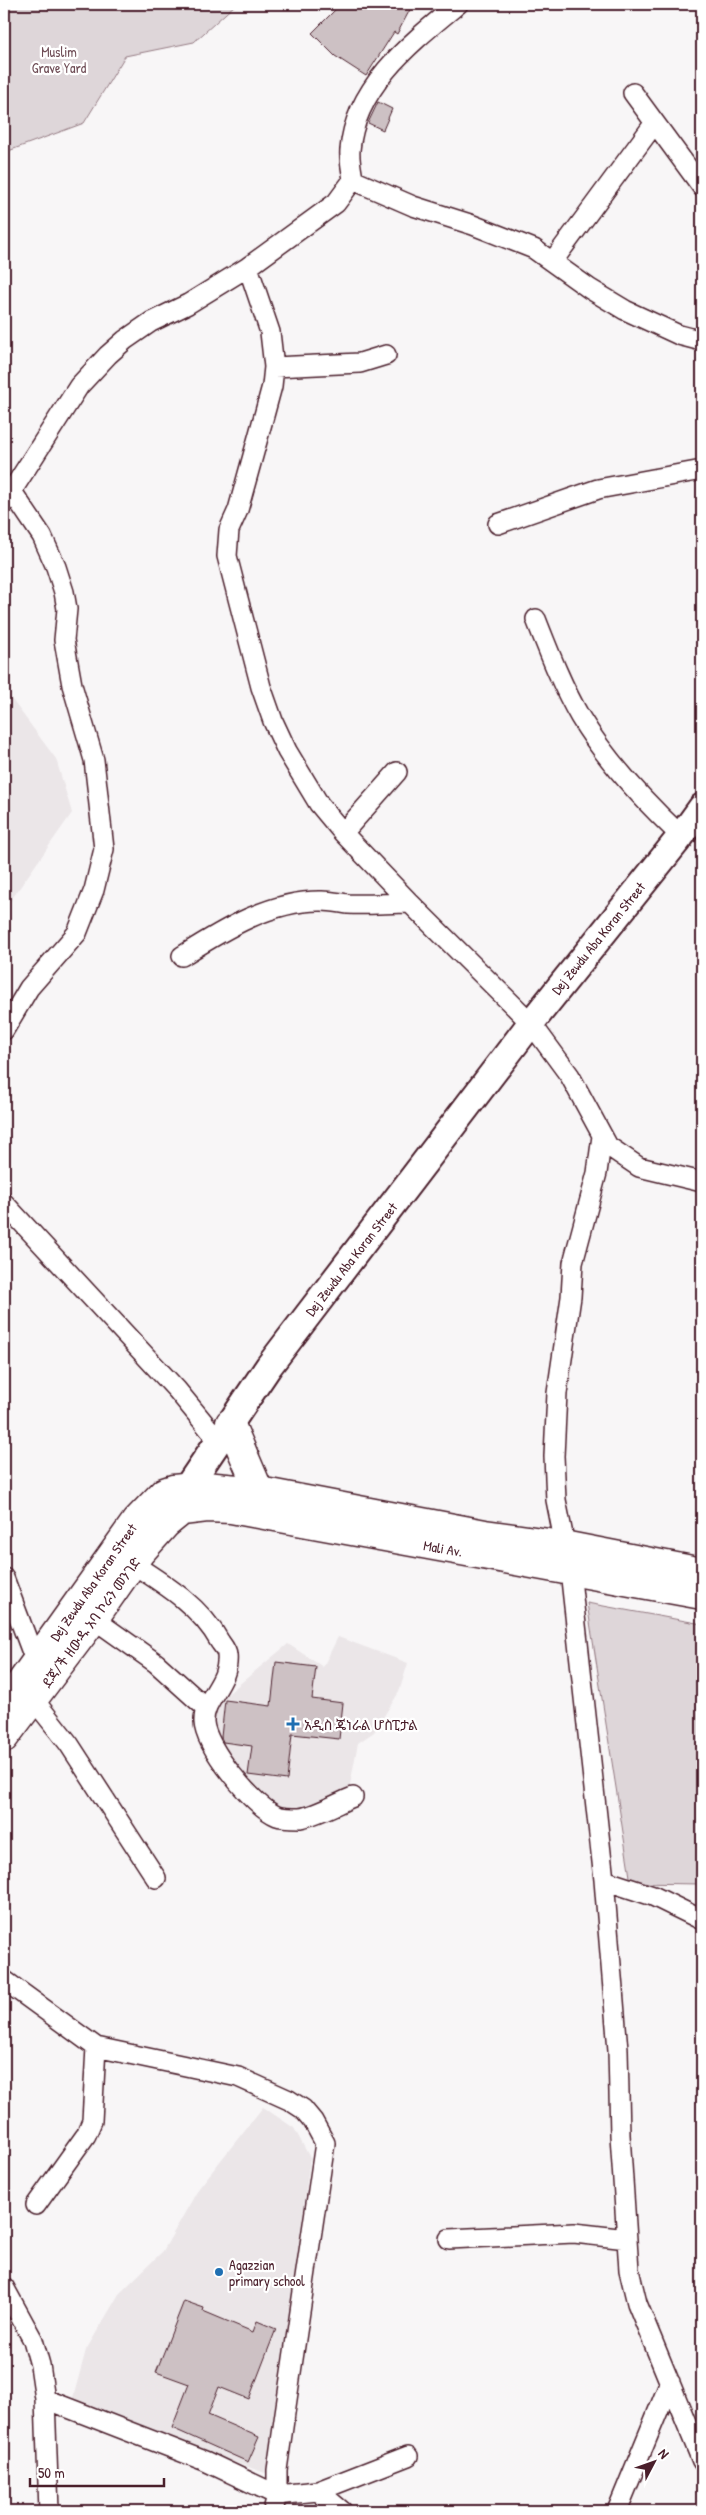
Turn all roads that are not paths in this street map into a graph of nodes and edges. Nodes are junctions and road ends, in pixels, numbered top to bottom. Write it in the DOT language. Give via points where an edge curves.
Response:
graph roads {
  1 [pos="458,4"];
  2 [pos="633,93"];
  3 [pos="654,124"];
  4 [pos="353,180"];
  5 [pos="702,187"];
  6 [pos="553,261"];
  7 [pos="248,267"];
  8 [pos="702,341"];
  9 [pos="386,355"];
  10 [pos="274,367"];
  11 [pos="702,470"];
  12 [pos="8,497"];
  13 [pos="498,524"];
  14 [pos="536,619"];
  15 [pos="397,772"];
  16 [pos="702,807"];
  17 [pos="344,833"];
  18 [pos="681,836"];
  19 [pos="410,903"];
  20 [pos="182,956"];
  21 [pos="530,1023"];
  22 [pos="4,1030"];
  23 [pos="605,1141"];
  24 [pos="702,1182"];
  25 [pos="4,1203"];
  26 [pos="224,1431"];
  27 [pos="259,1491"];
  28 [pos="185,1499"];
  29 [pos="566,1558"];
  30 [pos="134,1564"];
  31 [pos="702,1572"];
  32 [pos="4,1578"];
  33 [pos="702,1595"];
  34 [pos="94,1619"];
  35 [pos="36,1663"];
  36 [pos="18,1699"];
  37 [pos="206,1708"];
  38 [pos="4,1738"];
  39 [pos="353,1797"];
  40 [pos="156,1878"];
  41 [pos="604,1880"];
  42 [pos="702,1920"];
  43 [pos="4,1980"];
  44 [pos="96,2047"];
  45 [pos="36,2205"];
  46 [pos="449,2239"];
  47 [pos="627,2239"];
  48 [pos="4,2287"];
  49 [pos="670,2382"];
  50 [pos="45,2398"];
  51 [pos="408,2456"];
  52 [pos="702,2461"];
  53 [pos="318,2491"];
  54 [pos="275,2503"];
  55 [pos="49,2511"];
  56 [pos="342,2511"];
  57 [pos="617,2511"];
  1 -- 4 [label="street" via="389,67 372,87 354,124 350,151"];
  2 -- 3 [label="street"];
  3 -- 5 [label="street"];
  3 -- 6 [label="street"];
  4 -- 6 [label="street" via="413,206 511,238"];
  4 -- 7 [label="street" via="336,203"];
  6 -- 8 [label="street" via="590,290 625,310 679,335"];
  7 -- 10 [label="street" via="270,332"];
  7 -- 12 [label="street" via="152,322 97,365 79,386"];
  9 -- 10 [label="street" via="360,363"];
  10 -- 17 [label="street" via="259,434 238,510 229,530 226,556 273,722 302,779 318,804"];
  11 -- 13 [label="street" via="598,489"];
  12 -- 22 [label="street" via="42,536 64,592 67,609 64,640 72,685 94,760 104,849 94,890 77,933 29,988"];
  14 -- 18 [label="street" via="571,700 591,734 651,807"];
  15 -- 17 [label="street"];
  16 -- 18 [label="main road, Dej Zewdu Aba Koran Street"];
  17 -- 19 [label="street"];
  18 -- 21 [label="main road, Dej Zewdu Aba Koran Street"];
  19 -- 20 [label="street" via="297,903 225,929"];
  19 -- 21 [label="street"];
  21 -- 23 [label="street" via="570,1076"];
  21 -- 26 [label="main road, Dej Zewdu Aba Koran Street" via="269,1366"];
  23 -- 24 [label="street" via="627,1160 649,1170"];
  23 -- 29 [label="street" via="573,1263 557,1393 556,1500"];
  25 -- 26 [label="street" via="177,1390"];
  26 -- 27 [label="main road"];
  26 -- 28 [label="main road, Dej Zewdu Aba Koran Street"];
  27 -- 28 [label="main road, Mali Av."];
  27 -- 29 [label="main road, Mali Av." via="484,1534"];
  28 -- 29 [label="main road, Mali Av." via="207,1508"];
  28 -- 30 [label="main road, ደጃ/ች ዘውዱ አባ ኮራን መንገድ"];
  28 -- 35 [label="main road, Dej Zewdu Aba Koran Street" via="164,1492 146,1509 110,1554"];
  29 -- 31 [label="main road, Mali Av."];
  29 -- 33 [label="main road, Mali Av."];
  29 -- 41 [label="street"];
  30 -- 34 [label="main road, ደጃ/ች ዘውዱ አባ ኮራን መንገድ"];
  30 -- 37 [label="street" via="169,1587 198,1612 227,1654 226,1674"];
  32 -- 35 [label="street"];
  34 -- 36 [label="main road, ደጃ/ች ዘውዱ አባ ኮራን መንገድ"];
  34 -- 37 [label="street" via="156,1663"];
  35 -- 36 [label="main road, Dej Zewdu Aba Koran Street"];
  36 -- 38 [label="main road, ደጃ/ች ዘውዱ አባ ኮራን መንገድ"];
  36 -- 40 [label="street" via="69,1744"];
  37 -- 39 [label="street" via="204,1723 213,1749 250,1796 277,1816 300,1818"];
  41 -- 42 [label="street" via="653,1896"];
  41 -- 47 [label="street" via="618,2050"];
  43 -- 44 [label="street"];
  44 -- 45 [label="street" via="94,2104 89,2128"];
  44 -- 54 [label="street" via="238,2077 268,2089 303,2109 326,2142 285,2413"];
  46 -- 47 [label="street" via="574,2233"];
  47 -- 49 [label="street" via="629,2270 637,2303"];
  48 -- 50 [label="street" via="33,2340"];
  49 -- 52 [label="street"];
  49 -- 57 [label="street"];
  50 -- 54 [label="street" via="196,2457"];
  50 -- 55 [label="street"];
  51 -- 53 [label="street"];
  53 -- 54 [label="street"];
  53 -- 56 [label="street"];
}
